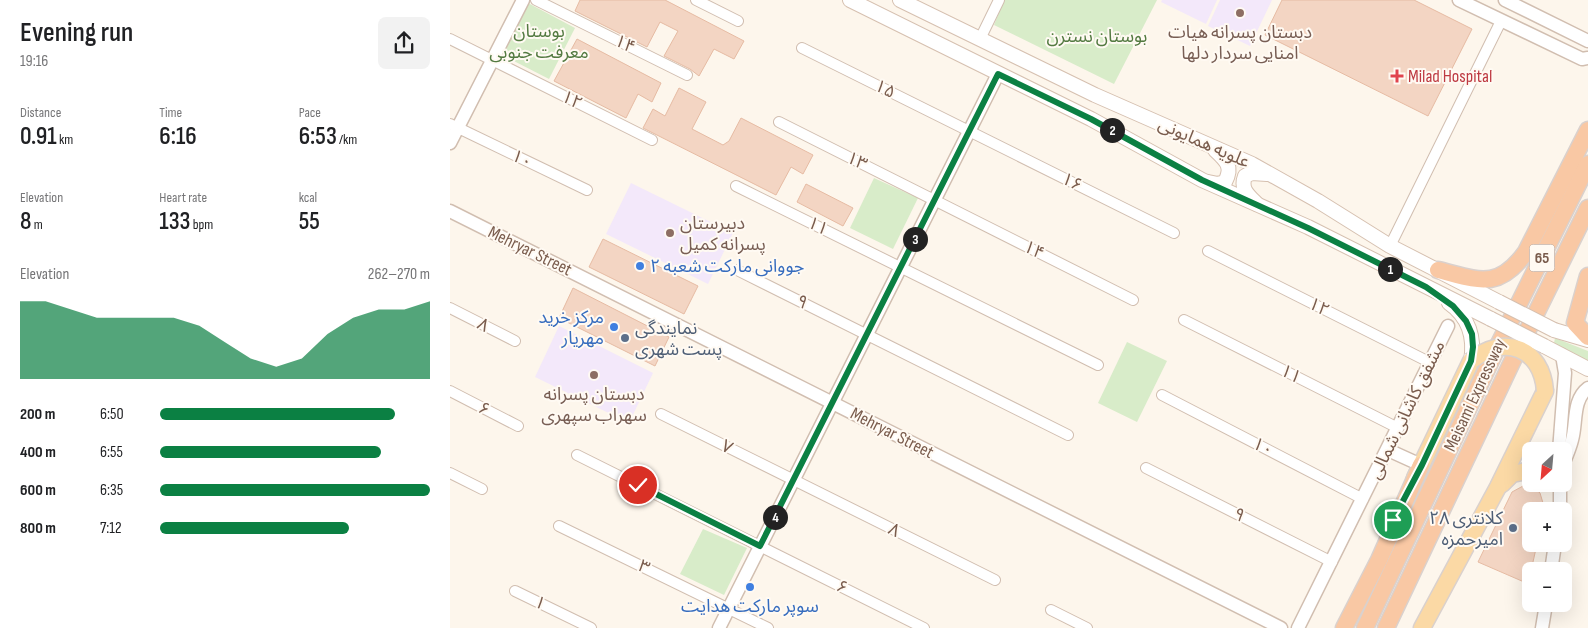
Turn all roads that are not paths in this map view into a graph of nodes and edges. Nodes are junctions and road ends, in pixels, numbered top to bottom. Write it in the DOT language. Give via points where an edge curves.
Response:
graph roads {
  1 [pos="523,0"];
  2 [pos="536,0"];
  3 [pos="696,0"];
  4 [pos="850,0"];
  5 [pos="900,0"];
  6 [pos="999,0"];
  7 [pos="1459,0"];
  8 [pos="1505,0"];
  9 [pos="738,21"];
  10 [pos="1501,21"];
  11 [pos="450,39"];
  12 [pos="980,39"];
  13 [pos="1588,41"];
  14 [pos="802,48"];
  15 [pos="1588,58"];
  16 [pos="492,60"];
  17 [pos="998,74"];
  18 [pos="687,75"];
  19 [pos="779,122"];
  20 [pos="454,126"];
  21 [pos="1588,130"];
  22 [pos="969,131"];
  23 [pos="652,140"];
  24 [pos="450,143"];
  25 [pos="1208,144"];
  26 [pos="1588,164"];
  27 [pos="1274,176"];
  28 [pos="1202,180"];
  29 [pos="736,186"];
  30 [pos="587,190"];
  31 [pos="935,199"];
  32 [pos="1262,208"];
  33 [pos="1588,208"];
  34 [pos="450,211"];
  35 [pos="1174,233"];
  36 [pos="1390,246"];
  37 [pos="1208,251"];
  38 [pos="901,266"];
  39 [pos="737,270"];
  40 [pos="1438,270"];
  41 [pos="1588,276"];
  42 [pos="1426,287"];
  43 [pos="1132,300"];
  44 [pos="450,308"];
  45 [pos="1184,320"];
  46 [pos="1448,326"];
  47 [pos="866,334"];
  48 [pos="1588,339"];
  49 [pos="515,341"];
  50 [pos="1562,355"];
  51 [pos="1471,361"];
  52 [pos="1431,362"];
  53 [pos="1098,365"];
  54 [pos="1588,369"];
  55 [pos="1588,388"];
  56 [pos="450,391"];
  57 [pos="1162,395"];
  58 [pos="832,402"];
  59 [pos="661,414"];
  60 [pos="518,426"];
  61 [pos="1398,428"];
  62 [pos="1068,435"];
  63 [pos="1560,442"];
  64 [pos="1572,442"];
  65 [pos="1388,450"];
  66 [pos="577,455"];
  67 [pos="1422,465"];
  68 [pos="1146,468"];
  69 [pos="1522,472"];
  70 [pos="450,473"];
  71 [pos="794,480"];
  72 [pos="1498,487"];
  73 [pos="482,489"];
  74 [pos="1363,499"];
  75 [pos="559,526"];
  76 [pos="760,546"];
  77 [pos="1332,562"];
  78 [pos="995,580"];
  79 [pos="515,592"];
  80 [pos="729,608"];
  81 [pos="1051,610"];
  82 [pos="1545,612"];
  83 [pos="591,628"];
  84 [pos="719,628"];
  85 [pos="768,628"];
  86 [pos="924,628"];
  87 [pos="1087,628"];
  88 [pos="1281,628"];
  89 [pos="1298,628"];
  90 [pos="1335,628"];
  91 [pos="1344,628"];
  92 [pos="1365,628"];
  93 [pos="1386,628"];
  94 [pos="1422,628"];
  95 [pos="1542,628"];
  1 -- 16 [label="street"];
  2 -- 18 [label="street, ۱۴"];
  3 -- 9 [label="street"];
  4 -- 17 [label="main road, علویه همایونی"];
  5 -- 12 [label="main road, علویه همایونی"];
  6 -- 12 [label="street"];
  7 -- 10 [label="street"];
  8 -- 13 [label="street"];
  10 -- 15 [label="street" via="1582,59"];
  10 -- 36 [label="street"];
  11 -- 16 [label="street"];
  12 -- 25 [label="main road, علویه همایونی" via="1095,95"];
  14 -- 22 [label="street, ۱۵"];
  16 -- 20 [label="street"];
  16 -- 23 [label="street, ۱۲"];
  17 -- 22 [label="street"];
  17 -- 28 [label="main road, علویه همایونی" via="1091,119"];
  19 -- 31 [label="street, ۱۳"];
  20 -- 24 [label="street"];
  20 -- 30 [label="street, ۱۰"];
  21 -- 40 [label="highway" via="1526,252 1514,269 1485,281"];
  22 -- 31 [label="street"];
  22 -- 35 [label="street, ۱۶"];
  25 -- 27 [label="main road, علویه همایونی"];
  25 -- 28 [label="main road" via="1230,166 1230,172 1225,182 1218,184"];
  26 -- 92 [label="highway, Meisami Expressway / 65"];
  27 -- 32 [label="main road" via="1261,173 1245,176 1244,190"];
  27 -- 36 [label="main road, علویه همایونی"];
  28 -- 32 [label="main road, علویه همایونی"];
  29 -- 38 [label="street, ۱۱"];
  31 -- 38 [label="street"];
  31 -- 43 [label="street, ۱۴"];
  32 -- 42 [label="main road, علویه همایونی"];
  33 -- 93 [label="highway, Meisami Expressway / 65"];
  34 -- 58 [label="street, Mehryar Street"];
  36 -- 40 [label="main road, علویه همایونی"];
  37 -- 52 [label="street, ۱۲"];
  38 -- 47 [label="street"];
  38 -- 53 [label="street"];
  39 -- 47 [label="street, ۹"];
  40 -- 48 [label="main road, علویه همایونی, bridge" via="1554,330"];
  41 -- 48 [label="highway" via="1575,323"];
  42 -- 50 [label="main road, علویه همایونی, bridge"];
  42 -- 51 [label="main road" via="1453,306 1466,321 1472,334"];
  44 -- 49 [label="street, ۸"];
  45 -- 61 [label="street, ۱۱"];
  46 -- 52 [label="street, مشفق کاشانی شمالی"];
  47 -- 58 [label="street"];
  47 -- 62 [label="street"];
  50 -- 54 [label="main road, علویه همایونی"];
  50 -- 63 [label="street" via="1565,373"];
  51 -- 67 [label="main road"];
  51 -- 72 [label="main road, bridge" via="1493,347 1519,349 1539,366 1544,378 1545,392"];
  52 -- 61 [label="street, مشفق کاشانی شمالی"];
  55 -- 64 [label="street" via="1578,403"];
  56 -- 60 [label="street, ۶"];
  57 -- 74 [label="street, ۱۰"];
  58 -- 71 [label="street"];
  58 -- 88 [label="street, Mehryar Street"];
  59 -- 71 [label="street, ۷"];
  61 -- 65 [label="street, مشفق کاشانی شمالی"];
  65 -- 67 [label="street"];
  65 -- 74 [label="street, مشفق کاشانی شمالی"];
  66 -- 76 [label="street, ۶"];
  67 -- 90 [label="main road"];
  67 -- 91 [label="highway"];
  68 -- 77 [label="street, ۹"];
  69 -- 72 [label="main road" via="1512,474"];
  70 -- 73 [label="street"];
  71 -- 76 [label="street"];
  71 -- 78 [label="street, ۸"];
  72 -- 94 [label="main road"];
  74 -- 77 [label="street, مشفق کاشانی شمالی"];
  75 -- 80 [label="street, ۳"];
  76 -- 80 [label="street"];
  76 -- 86 [label="street, ۶"];
  77 -- 89 [label="street, مشفق کاشانی شمالی"];
  79 -- 83 [label="street, ۱"];
  80 -- 84 [label="street"];
  80 -- 85 [label="street, ۳"];
  81 -- 87 [label="street"];
  82 -- 95 [label="street"];
}
